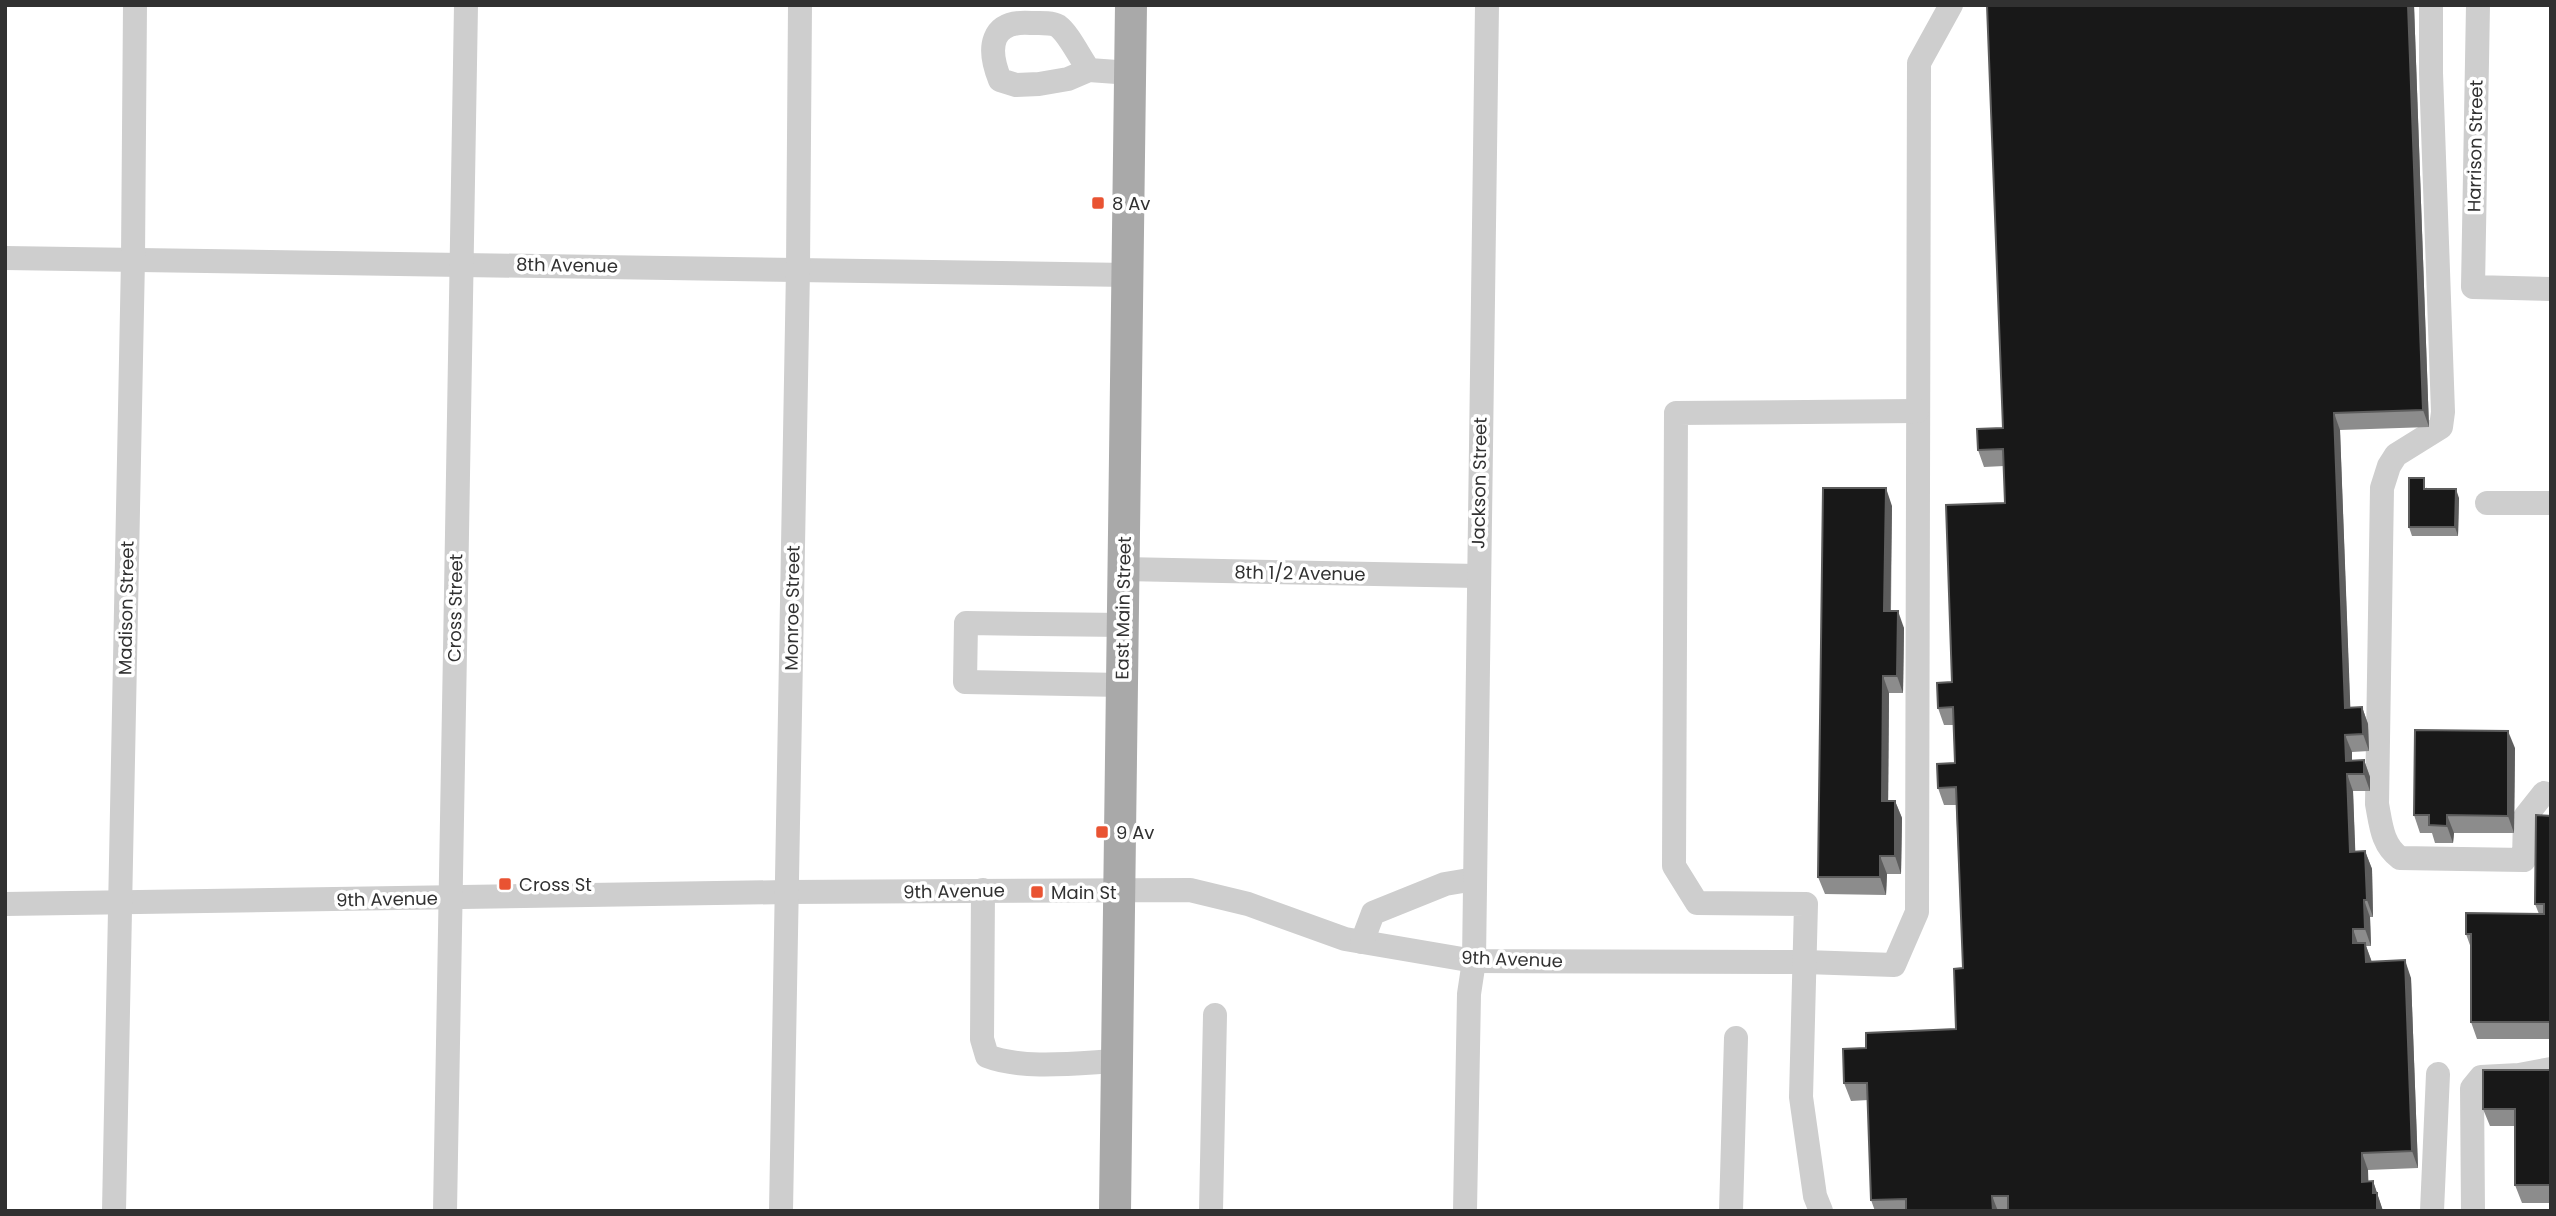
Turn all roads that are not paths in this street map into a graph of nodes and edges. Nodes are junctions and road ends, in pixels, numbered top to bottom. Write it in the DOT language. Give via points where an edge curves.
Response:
graph roads {
  1 [pos="135,5"];
  2 [pos="466,5"];
  3 [pos="800,5"];
  4 [pos="1131,5"];
  5 [pos="1487,5"];
  6 [pos="1951,5"];
  7 [pos="2431,5"];
  8 [pos="2478,5"];
  9 [pos="1089,70"];
  10 [pos="1130,73"];
  11 [pos="5,258"];
  12 [pos="132,259"];
  13 [pos="463,264"];
  14 [pos="798,269"];
  15 [pos="1128,275"];
  16 [pos="2551,289"];
  17 [pos="1917,411"];
  18 [pos="2487,503"];
  19 [pos="2551,503"];
  20 [pos="1123,569"];
  21 [pos="1478,576"];
  22 [pos="1123,625"];
  23 [pos="1122,685"];
  24 [pos="2543,793"];
  25 [pos="1475,879"];
  26 [pos="1120,889"];
  27 [pos="984,890"];
  28 [pos="787,892"];
  29 [pos="449,898"];
  30 [pos="121,902"];
  31 [pos="5,904"];
  32 [pos="1362,942"];
  33 [pos="1474,961"];
  34 [pos="1805,961"];
  35 [pos="1214,1015"];
  36 [pos="1736,1038"];
  37 [pos="1117,1061"];
  38 [pos="2551,1069"];
  39 [pos="2438,1074"];
  40 [pos="114,1211"];
  41 [pos="445,1211"];
  42 [pos="781,1211"];
  43 [pos="1115,1211"];
  44 [pos="1211,1211"];
  45 [pos="1465,1211"];
  46 [pos="1731,1211"];
  47 [pos="1821,1211"];
  48 [pos="2432,1211"];
  49 [pos="2473,1211"];
  1 -- 12 [label="street, Madison Street"];
  2 -- 13 [label="street, Cross Street"];
  3 -- 14 [label="street, Monroe Street"];
  4 -- 10 [label="main road, East Main Street"];
  5 -- 21 [label="street, Jackson Street"];
  6 -- 17 [label="street" via="1919,62"];
  7 -- 24 [label="street" via="2443,412 2441,427 2396,455 2382,488 2377,804 2384,839 2400,858 2524,860 2525,817"];
  8 -- 16 [label="street, Harrison Street" via="2473,287"];
  9 -- 10 [label="street"];
  10 -- 15 [label="main road, East Main Street"];
  11 -- 12 [label="street, 8th Avenue"];
  12 -- 13 [label="street, 8th Avenue"];
  12 -- 30 [label="street, Madison Street"];
  13 -- 14 [label="street, 8th Avenue"];
  13 -- 29 [label="street, Cross Street"];
  14 -- 15 [label="street, 8th Avenue"];
  14 -- 28 [label="street, Monroe Street"];
  15 -- 20 [label="main road, East Main Street"];
  17 -- 34 [label="street, 9th Avenue" via="1917,912 1894,965"];
  17 -- 34 [label="street" via="1676,413 1674,866 1697,904 1806,904"];
  18 -- 19 [label="street"];
  20 -- 21 [label="street, 8th 1/2 Avenue"];
  20 -- 22 [label="main road, East Main Street"];
  21 -- 25 [label="street, Jackson Street"];
  22 -- 23 [label="main road, East Main Street"];
  22 -- 23 [label="street" via="966,624 965,682"];
  23 -- 26 [label="main road, East Main Street"];
  25 -- 32 [label="street" via="1445,884 1373,912"];
  25 -- 33 [label="street, Jackson Street"];
  26 -- 27 [label="street, 9th Avenue"];
  26 -- 32 [label="street, 9th Avenue" via="1190,890"];
  26 -- 37 [label="main road, East Main Street"];
  27 -- 28 [label="street, 9th Avenue"];
  27 -- 37 [label="street" via="982,1039 987,1056 1050,1064"];
  28 -- 29 [label="street, 9th Avenue"];
  28 -- 42 [label="street, Monroe Street"];
  29 -- 30 [label="street, 9th Avenue"];
  29 -- 41 [label="street, Cross Street"];
  30 -- 31 [label="street, 9th Avenue"];
  30 -- 40 [label="street, Madison Street"];
  32 -- 33 [label="street, 9th Avenue"];
  33 -- 34 [label="street, 9th Avenue"];
  33 -- 45 [label="street, Jackson Street" via="1469,994"];
  34 -- 47 [label="street" via="1801,1097"];
  35 -- 44 [label="street"];
  36 -- 46 [label="street"];
  37 -- 43 [label="main road, East Main Street"];
  38 -- 49 [label="street" via="2481,1077 2472,1088"];
  39 -- 48 [label="street"];
}
